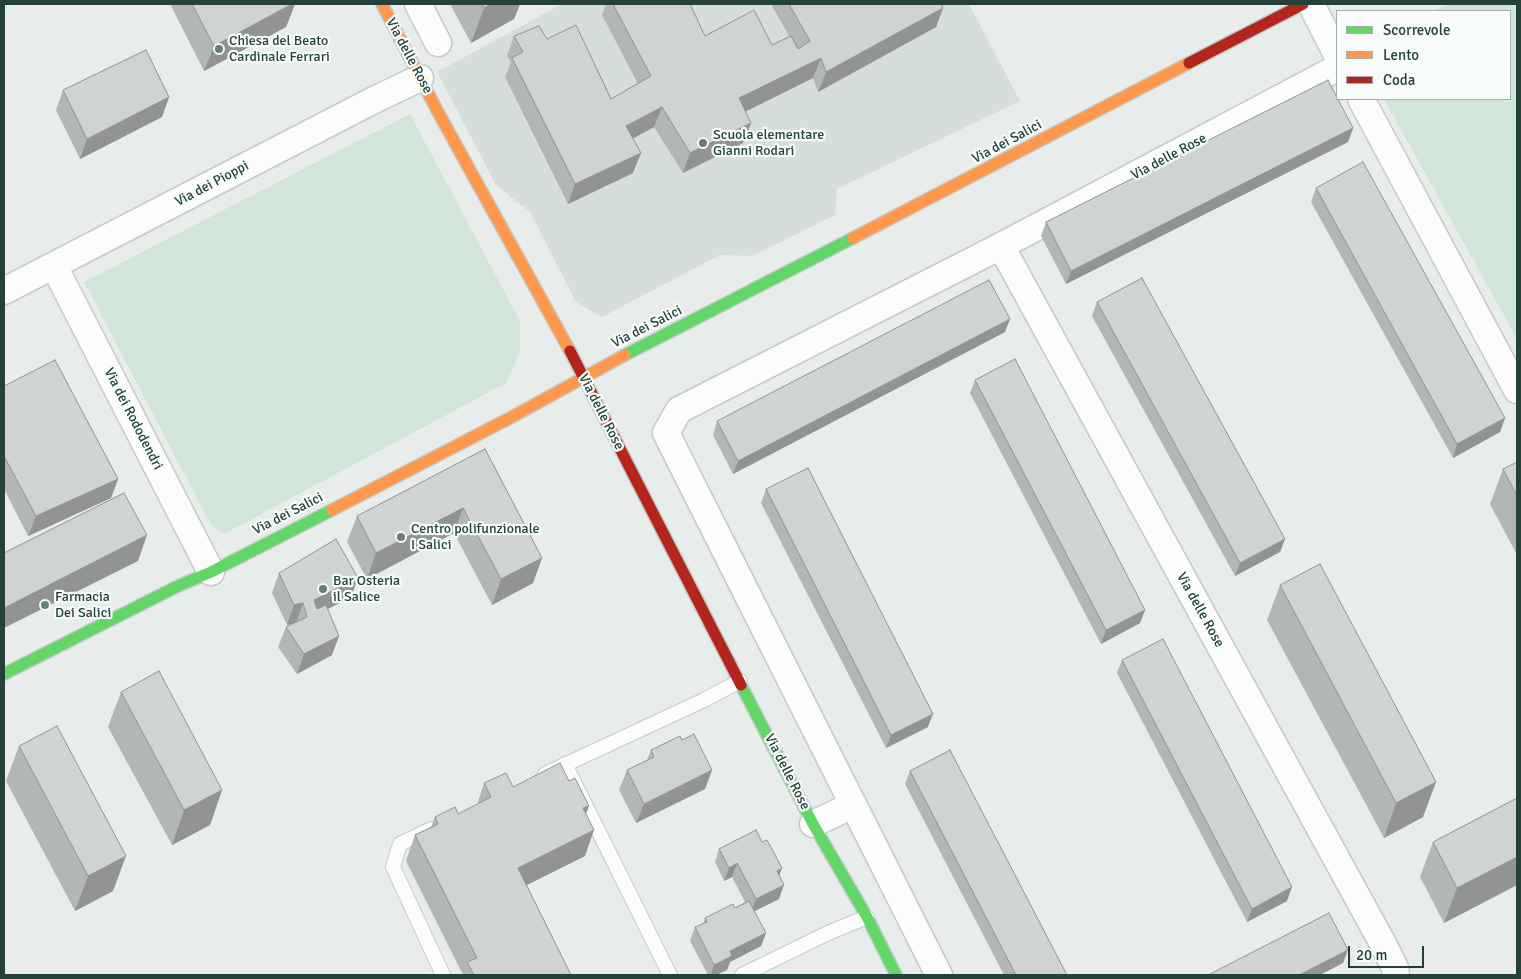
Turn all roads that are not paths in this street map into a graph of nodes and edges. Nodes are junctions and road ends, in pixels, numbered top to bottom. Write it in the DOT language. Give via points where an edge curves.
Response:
graph roads {
  1 [pos="382,4"];
  2 [pos="418,4"];
  3 [pos="1303,4"];
  4 [pos="1311,4"];
  5 [pos="438,43"];
  6 [pos="1336,53"];
  7 [pos="1336,69"];
  8 [pos="420,78"];
  9 [pos="1361,100"];
  10 [pos="1001,246"];
  11 [pos="54,266"];
  12 [pos="4,291"];
  13 [pos="584,378"];
  14 [pos="1517,390"];
  15 [pos="211,572"];
  16 [pos="4,674"];
  17 [pos="740,681"];
  18 [pos="565,764"];
  19 [pos="530,781"];
  20 [pos="853,805"];
  21 [pos="444,823"];
  22 [pos="813,824"];
  23 [pos="867,917"];
  24 [pos="443,975"];
  25 [pos="670,975"];
  26 [pos="742,975"];
  27 [pos="896,975"];
  28 [pos="939,975"];
  29 [pos="1396,975"];
  1 -- 8 [label="street, Via delle Rose"];
  2 -- 5 [label="street"];
  3 -- 13 [label="street, Via dei Salici"];
  4 -- 6 [label="street"];
  7 -- 10 [label="street, Via delle Rose"];
  8 -- 11 [label="street, Via dei Pioppi"];
  8 -- 13 [label="street, Via delle Rose"];
  9 -- 14 [label="street"];
  10 -- 20 [label="street, Via delle Rose" via="680,410 666,432"];
  10 -- 29 [label="street, Via delle Rose" via="1382,942"];
  11 -- 12 [label="street, Via dei Pioppi"];
  11 -- 15 [label="street, Via dei Rododendri"];
  13 -- 15 [label="street, Via dei Salici"];
  13 -- 17 [label="street, Via delle Rose"];
  15 -- 16 [label="street, Via dei Salici"];
  17 -- 18 [label="lane"];
  17 -- 22 [label="street, Via delle Rose"];
  18 -- 19 [label="lane"];
  18 -- 25 [label="lane"];
  20 -- 22 [label="street, Via delle Rose"];
  20 -- 28 [label="street, Via delle Rose"];
  21 -- 24 [label="lane" via="400,844 393,867"];
  22 -- 23 [label="street, Via delle Rose"];
  23 -- 26 [label="lane"];
  23 -- 27 [label="street, Via delle Rose"];
}
